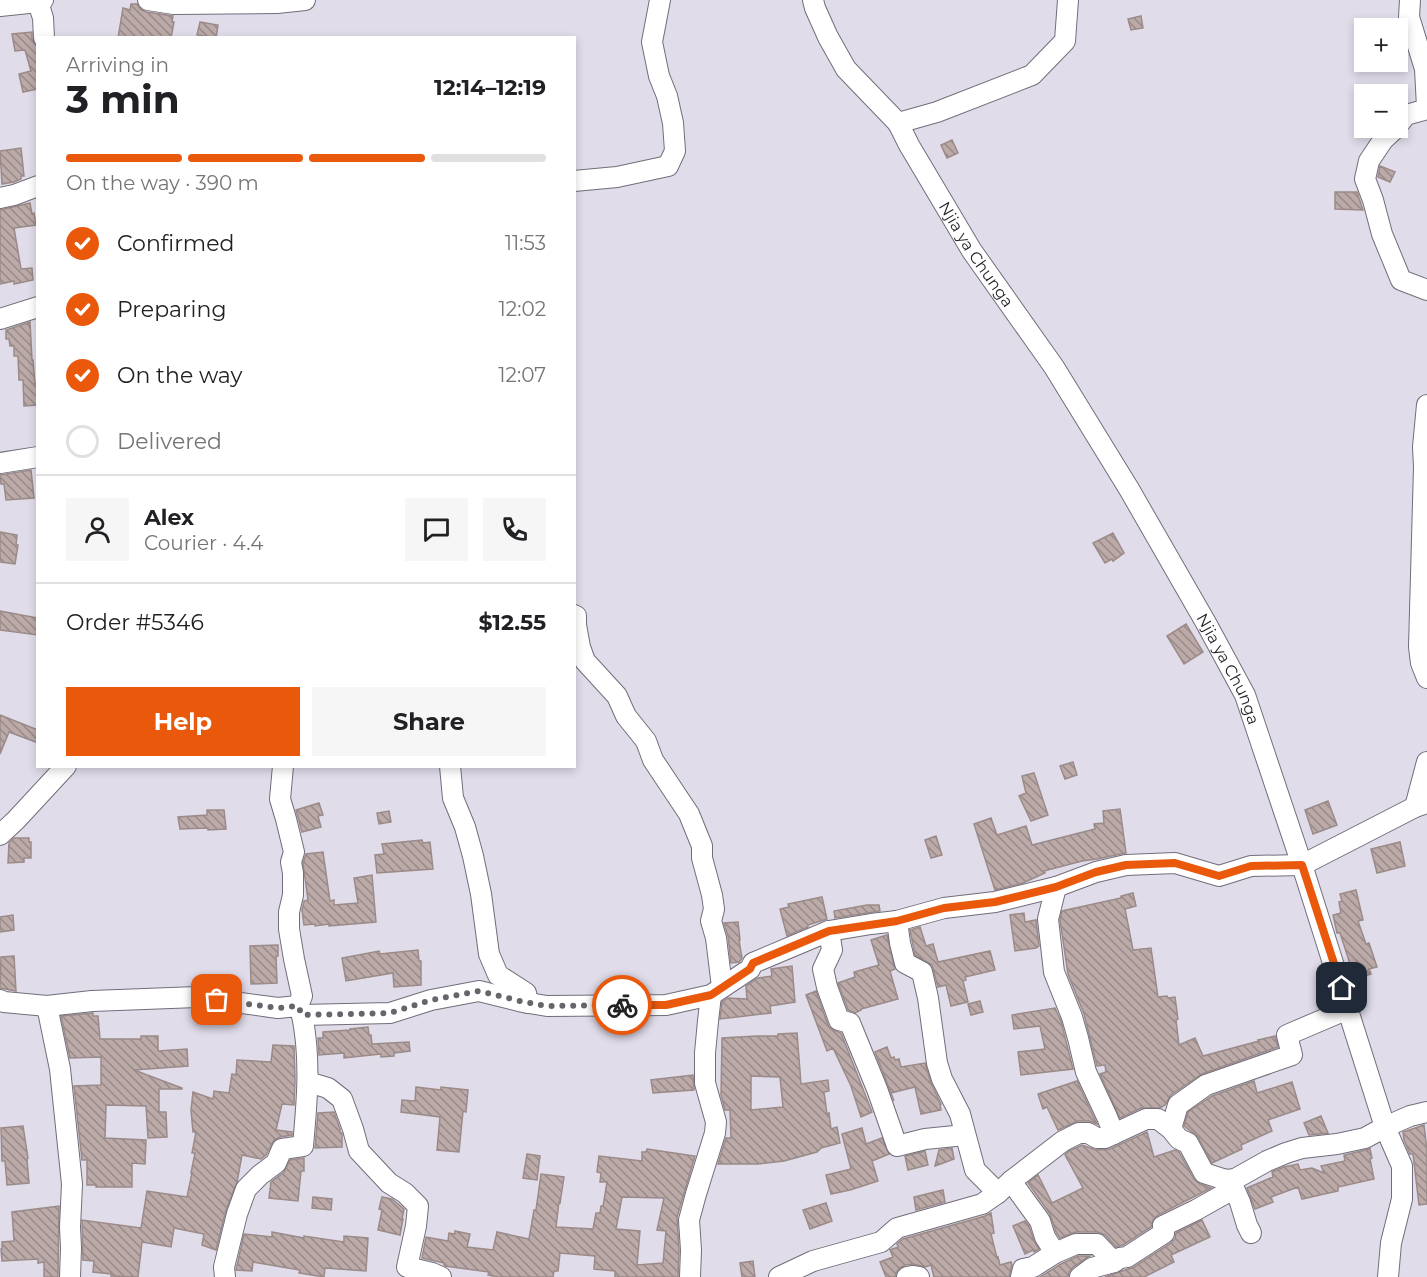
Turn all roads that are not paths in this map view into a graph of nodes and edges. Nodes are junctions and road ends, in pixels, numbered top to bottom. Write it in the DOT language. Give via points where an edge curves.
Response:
graph roads {
  1 [pos="148,0"];
  2 [pos="305,0"];
  3 [pos="660,0"];
  4 [pos="813,0"];
  5 [pos="1068,0"];
  6 [pos="1410,0"];
  7 [pos="40,1"];
  8 [pos="175,2"];
  9 [pos="0,6"];
  10 [pos="44,36"];
  11 [pos="1427,108"];
  12 [pos="1408,114"];
  13 [pos="898,123"];
  14 [pos="1385,138"];
  15 [pos="576,181"];
  16 [pos="36,187"];
  17 [pos="0,198"];
  18 [pos="1427,290"];
  19 [pos="36,308"];
  20 [pos="0,319"];
  21 [pos="1427,405"];
  22 [pos="36,457"];
  23 [pos="0,463"];
  24 [pos="576,625"];
  25 [pos="1427,678"];
  26 [pos="1427,762"];
  27 [pos="64,768"];
  28 [pos="283,768"];
  29 [pos="450,768"];
  30 [pos="1421,805"];
  31 [pos="0,835"];
  32 [pos="1302,865"];
  33 [pos="1056,887"];
  34 [pos="897,921"];
  35 [pos="829,931"];
  36 [pos="717,991"];
  37 [pos="0,999"];
  38 [pos="528,1003"];
  39 [pos="47,1006"];
  40 [pos="1348,1008"];
  41 [pos="300,1010"];
  42 [pos="308,1082"];
  43 [pos="1427,1112"];
  44 [pos="1385,1127"];
  45 [pos="1171,1129"];
  46 [pos="1114,1134"];
  47 [pos="965,1135"];
  48 [pos="1233,1182"];
  49 [pos="1005,1187"];
  50 [pos="1251,1233"];
  51 [pos="1055,1253"];
  52 [pos="1114,1262"];
  53 [pos="803,1272"];
  54 [pos="70,1277"];
  55 [pos="225,1277"];
  56 [pos="441,1277"];
  57 [pos="690,1277"];
  58 [pos="779,1277"];
  59 [pos="907,1277"];
  60 [pos="919,1277"];
  61 [pos="1021,1277"];
  62 [pos="1080,1277"];
  63 [pos="1388,1277"];
  1 -- 8 [label="street"];
  2 -- 8 [label="street"];
  3 -- 15 [label="street" via="652,42 673,123 675,151 668,166"];
  4 -- 13 [label="street, Njia ya Chunga" via="846,69"];
  5 -- 13 [label="street" via="1065,41 1032,75"];
  6 -- 11 [label="street" via="1409,17 1425,69"];
  7 -- 9 [label="street"];
  7 -- 10 [label="street"];
  11 -- 12 [label="street"];
  13 -- 32 [label="street, Njia ya Chunga" via="972,250 1054,367 1212,633 1245,695"];
  14 -- 18 [label="street" via="1369,161 1365,179 1401,280"];
  16 -- 17 [label="street"];
  19 -- 20 [label="street"];
  21 -- 25 [label="street" via="1419,647"];
  22 -- 23 [label="street"];
  24 -- 36 [label="street" via="585,661 617,696 626,716 646,741 653,760 689,814 702,846 714,909 711,921 716,938"];
  26 -- 30 [label="street"];
  27 -- 31 [label="street"];
  28 -- 41 [label="street" via="280,799 294,852 289,929 302,996"];
  29 -- 38 [label="street" via="453,798 465,827 481,894 489,954 498,975 526,993"];
  30 -- 32 [label="street"];
  32 -- 33 [label="street" via="1251,866 1219,876 1175,863 1126,865"];
  32 -- 40 [label="street, Njia ya Chunga"];
  33 -- 34 [label="street"];
  33 -- 46 [label="street" via="1048,919 1054,972 1072,1017 1086,1072"];
  34 -- 35 [label="street"];
  34 -- 47 [label="street" via="905,963 922,972 937,1063"];
  35 -- 36 [label="street" via="753,963"];
  35 -- 47 [label="street" via="832,950 823,969 827,987 840,1020 850,1023 897,1146"];
  36 -- 38 [label="street" via="666,1005"];
  36 -- 57 [label="street" via="705,1053 705,1083 716,1122 715,1133 689,1220"];
  37 -- 39 [label="street"];
  38 -- 41 [label="street" via="479,991 390,1013"];
  39 -- 41 [label="street" via="197,998"];
  39 -- 54 [label="street" via="60,1069 72,1184"];
  40 -- 44 [label="street, Njia ya Chunga"];
  40 -- 45 [label="street" via="1287,1035 1292,1055 1206,1085 1178,1105"];
  41 -- 42 [label="street"];
  42 -- 55 [label="street" via="303,1146 282,1149 276,1164 246,1189 224,1267"];
  42 -- 56 [label="street" via="328,1088 342,1099 359,1151 418,1206 407,1267"];
  43 -- 44 [label="street"];
  44 -- 48 [label="street" via="1365,1138 1286,1153"];
  44 -- 63 [label="street, Njia ya Chunga" via="1402,1166 1401,1199"];
  45 -- 46 [label="street" via="1158,1119 1146,1119"];
  45 -- 48 [label="street" via="1188,1143 1204,1173"];
  46 -- 49 [label="street" via="1097,1138 1079,1133"];
  47 -- 49 [label="street" via="975,1170"];
  48 -- 50 [label="street"];
  48 -- 52 [label="street" via="1228,1192 1163,1226 1164,1233"];
  49 -- 51 [label="street" via="1040,1221"];
  49 -- 53 [label="street" via="982,1204 897,1228 881,1242 813,1261"];
  51 -- 52 [label="street" via="1076,1244 1097,1244"];
  51 -- 61 [label="street" via="1023,1269"];
  52 -- 62 [label="street" via="1092,1268"];
  53 -- 58 [label="street"];
  59 -- 60 [label="street"];
}
